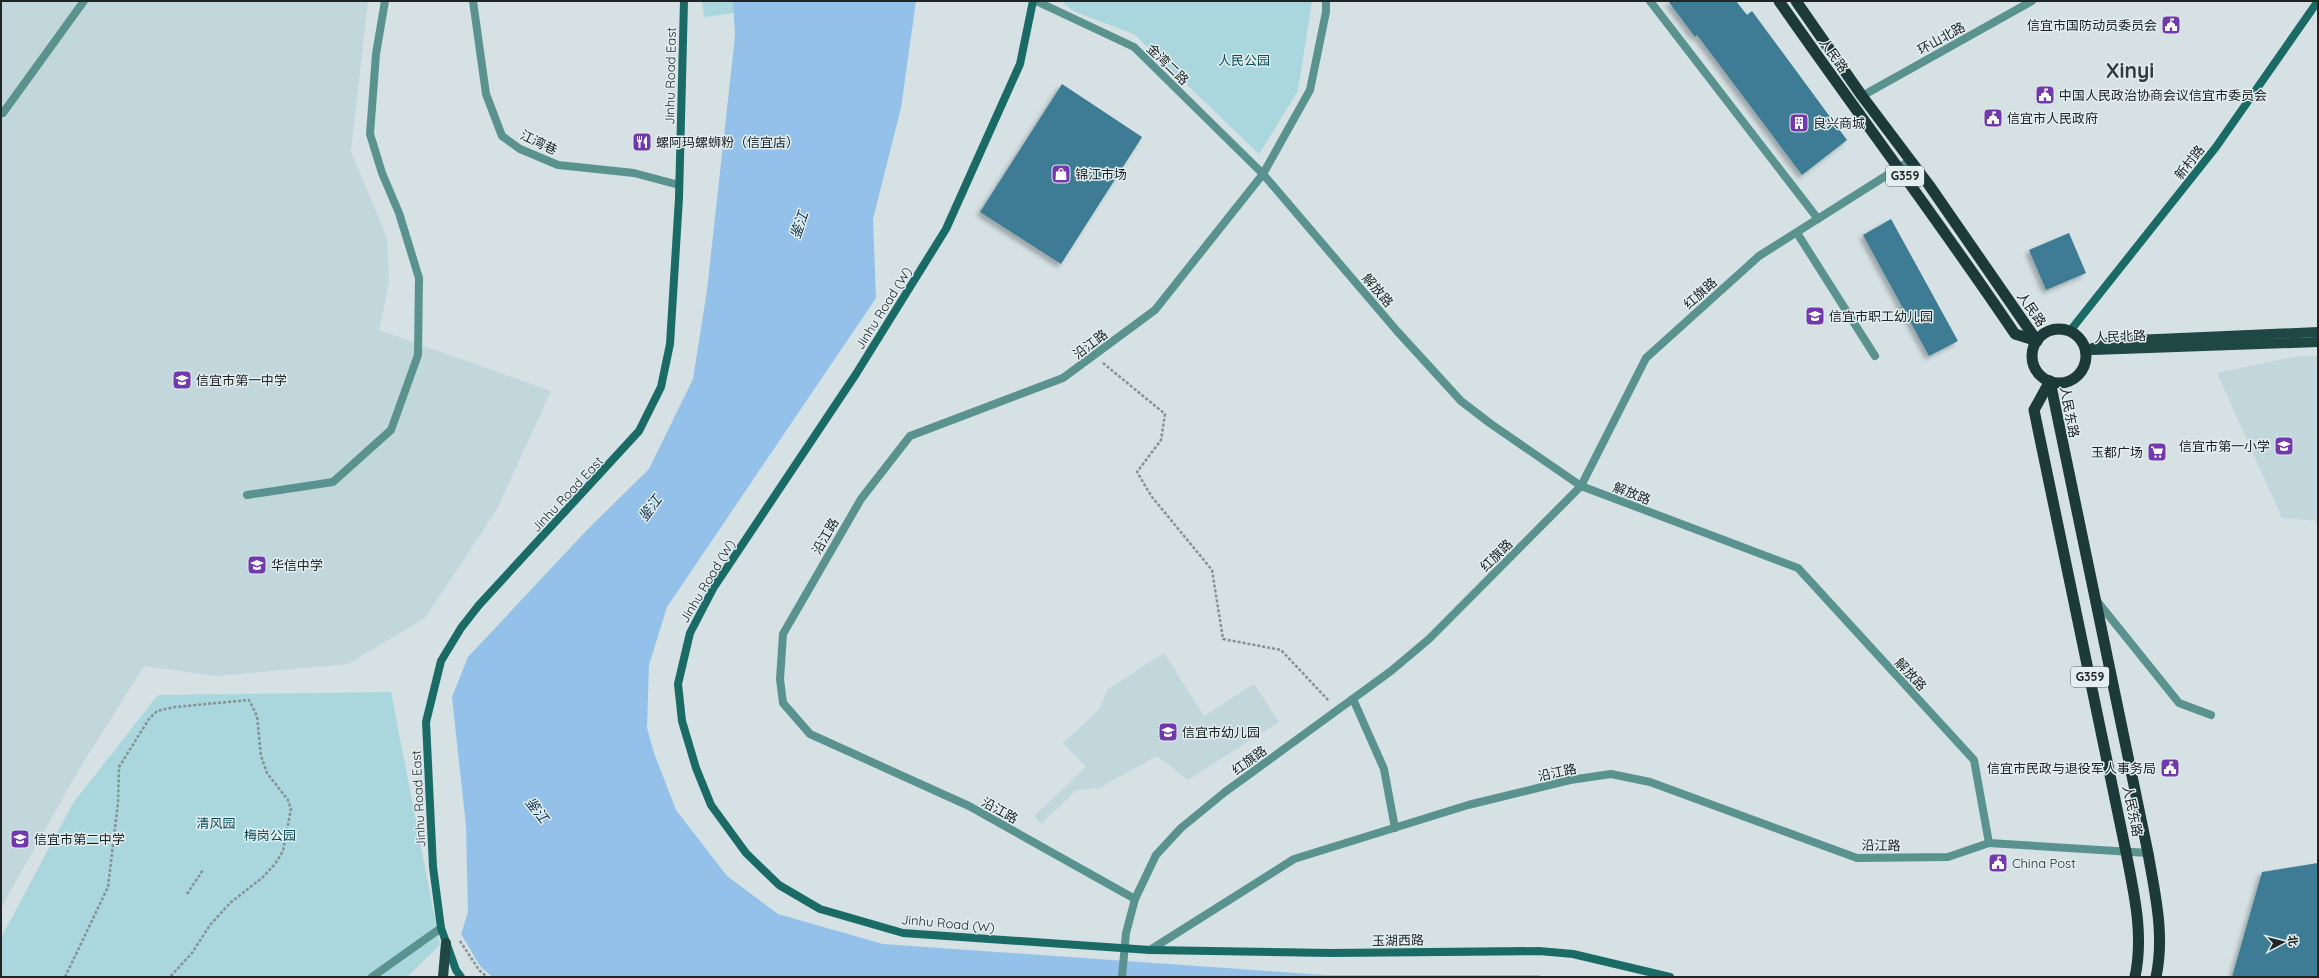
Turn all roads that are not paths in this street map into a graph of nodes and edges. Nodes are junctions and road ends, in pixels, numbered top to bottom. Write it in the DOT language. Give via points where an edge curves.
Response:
graph roads {
  1 [pos="84,1"];
  2 [pos="385,1"];
  3 [pos="473,1"];
  4 [pos="684,1"];
  5 [pos="1033,1"];
  6 [pos="1036,1"];
  7 [pos="1326,1"];
  8 [pos="1650,1"];
  9 [pos="1779,1"];
  10 [pos="1796,1"];
  11 [pos="2032,1"];
  12 [pos="2318,1"];
  13 [pos="1862,96"];
  14 [pos="3,113"];
  15 [pos="1911,160"];
  16 [pos="1899,168"];
  17 [pos="1263,174"];
  18 [pos="679,185"];
  19 [pos="1818,219"];
  20 [pos="1797,233"];
  21 [pos="2070,331"];
  22 [pos="2318,332"];
  23 [pos="2037,341"];
  24 [pos="2318,342"];
  25 [pos="2086,351"];
  26 [pos="1875,356"];
  27 [pos="2050,381"];
  28 [pos="1581,486"];
  29 [pos="248,495"];
  30 [pos="2095,599"];
  31 [pos="1353,699"];
  32 [pos="2211,715"];
  33 [pos="1395,828"];
  34 [pos="1989,843"];
  35 [pos="2126,852"];
  36 [pos="2148,853"];
  37 [pos="1135,899"];
  38 [pos="441,928"];
  39 [pos="446,943"];
  40 [pos="1124,949"];
  41 [pos="1150,950"];
  42 [pos="372,977"];
  43 [pos="443,977"];
  44 [pos="461,977"];
  45 [pos="1122,977"];
  46 [pos="1670,977"];
  47 [pos="2135,977"];
  48 [pos="2156,977"];
  1 -- 14 [label="street"];
  2 -- 29 [label="street" via="376,54 370,134 382,173 399,213 419,278 418,355 391,430 334,482"];
  3 -- 18 [label="street, 江湾巷" via="486,94 502,136 520,149 558,165 634,172"];
  4 -- 18 [label="main road, Jinhu Road East"];
  5 -- 40 [label="main road, Jinhu Road (W)" via="1020,64 946,228 856,374 714,587 690,633 678,684 682,721 696,768 711,805 746,853 779,885 820,909 903,933"];
  6 -- 17 [label="street, 金湾二路" via="1134,47"];
  7 -- 17 [label="street" via="1310,90"];
  8 -- 19 [label="street"];
  9 -- 16 [label="highway, 人民路 / G359"];
  10 -- 13 [label="highway, 人民路 / G359"];
  11 -- 13 [label="street, 环山北路"];
  12 -- 21 [label="main road, 新村路" via="2216,147"];
  13 -- 15 [label="highway, 人民路 / G359"];
  15 -- 16 [label="street, 红旗路"];
  15 -- 23 [label="highway, 人民路 / G359"];
  16 -- 19 [label="street, 红旗路"];
  16 -- 23 [label="highway, 人民路 / G359" via="2015,334"];
  17 -- 28 [label="street, 解放路" via="1397,331 1462,401"];
  17 -- 37 [label="street, 沿江路" via="1155,310 1064,378 910,436 861,499 783,634 780,679 783,703 810,734 968,806"];
  18 -- 38 [label="main road, Jinhu Road East" via="670,344 661,387 639,431 479,604 441,661 426,722 433,867"];
  19 -- 20 [label="street, 红旗路"];
  20 -- 26 [label="street"];
  20 -- 28 [label="street, 红旗路" via="1759,256 1646,358"];
  21 -- 23 [label="highway" via="2054,329 2046,332"];
  21 -- 25 [label="highway"];
  22 -- 25 [label="main road, 人民北路" via="2112,341"];
  23 -- 27 [label="highway" via="2032,361 2040,376"];
  24 -- 25 [label="main road, 人民北路"];
  25 -- 27 [label="highway" via="2084,367 2078,374 2064,382"];
  27 -- 30 [label="highway, 人民东路 / G359"];
  27 -- 35 [label="highway, 人民东路 / G359" via="2034,410"];
  28 -- 31 [label="street, 红旗路" via="1429,639"];
  28 -- 34 [label="street, 解放路" via="1798,568 1974,760"];
  30 -- 32 [label="street" via="2179,704"];
  30 -- 36 [label="highway, 人民东路 / G359"];
  31 -- 33 [label="street" via="1384,769"];
  31 -- 37 [label="street, 红旗路" via="1225,792 1181,828 1156,855"];
  33 -- 34 [label="street, 沿江路" via="1468,805 1570,780 1611,774 1650,782 1857,858 1948,858"];
  33 -- 41 [label="street, 沿江路" via="1294,859"];
  34 -- 35 [label="street"];
  35 -- 36 [label="street"];
  35 -- 47 [label="highway, 人民东路 / G359" via="2138,915 2140,941"];
  36 -- 48 [label="highway, 人民东路 / G359" via="2160,940"];
  37 -- 40 [label="street, 红旗路"];
  38 -- 39 [label="main road, Jinhu Road East"];
  38 -- 42 [label="street"];
  39 -- 43 [label="main road"];
  39 -- 44 [label="main road, Jinhu Road East"];
  40 -- 41 [label="main road, 玉湖西路"];
  40 -- 45 [label="street, 红旗路"];
  41 -- 46 [label="main road, 玉湖西路" via="1331,953 1539,951 1573,954"];
}
